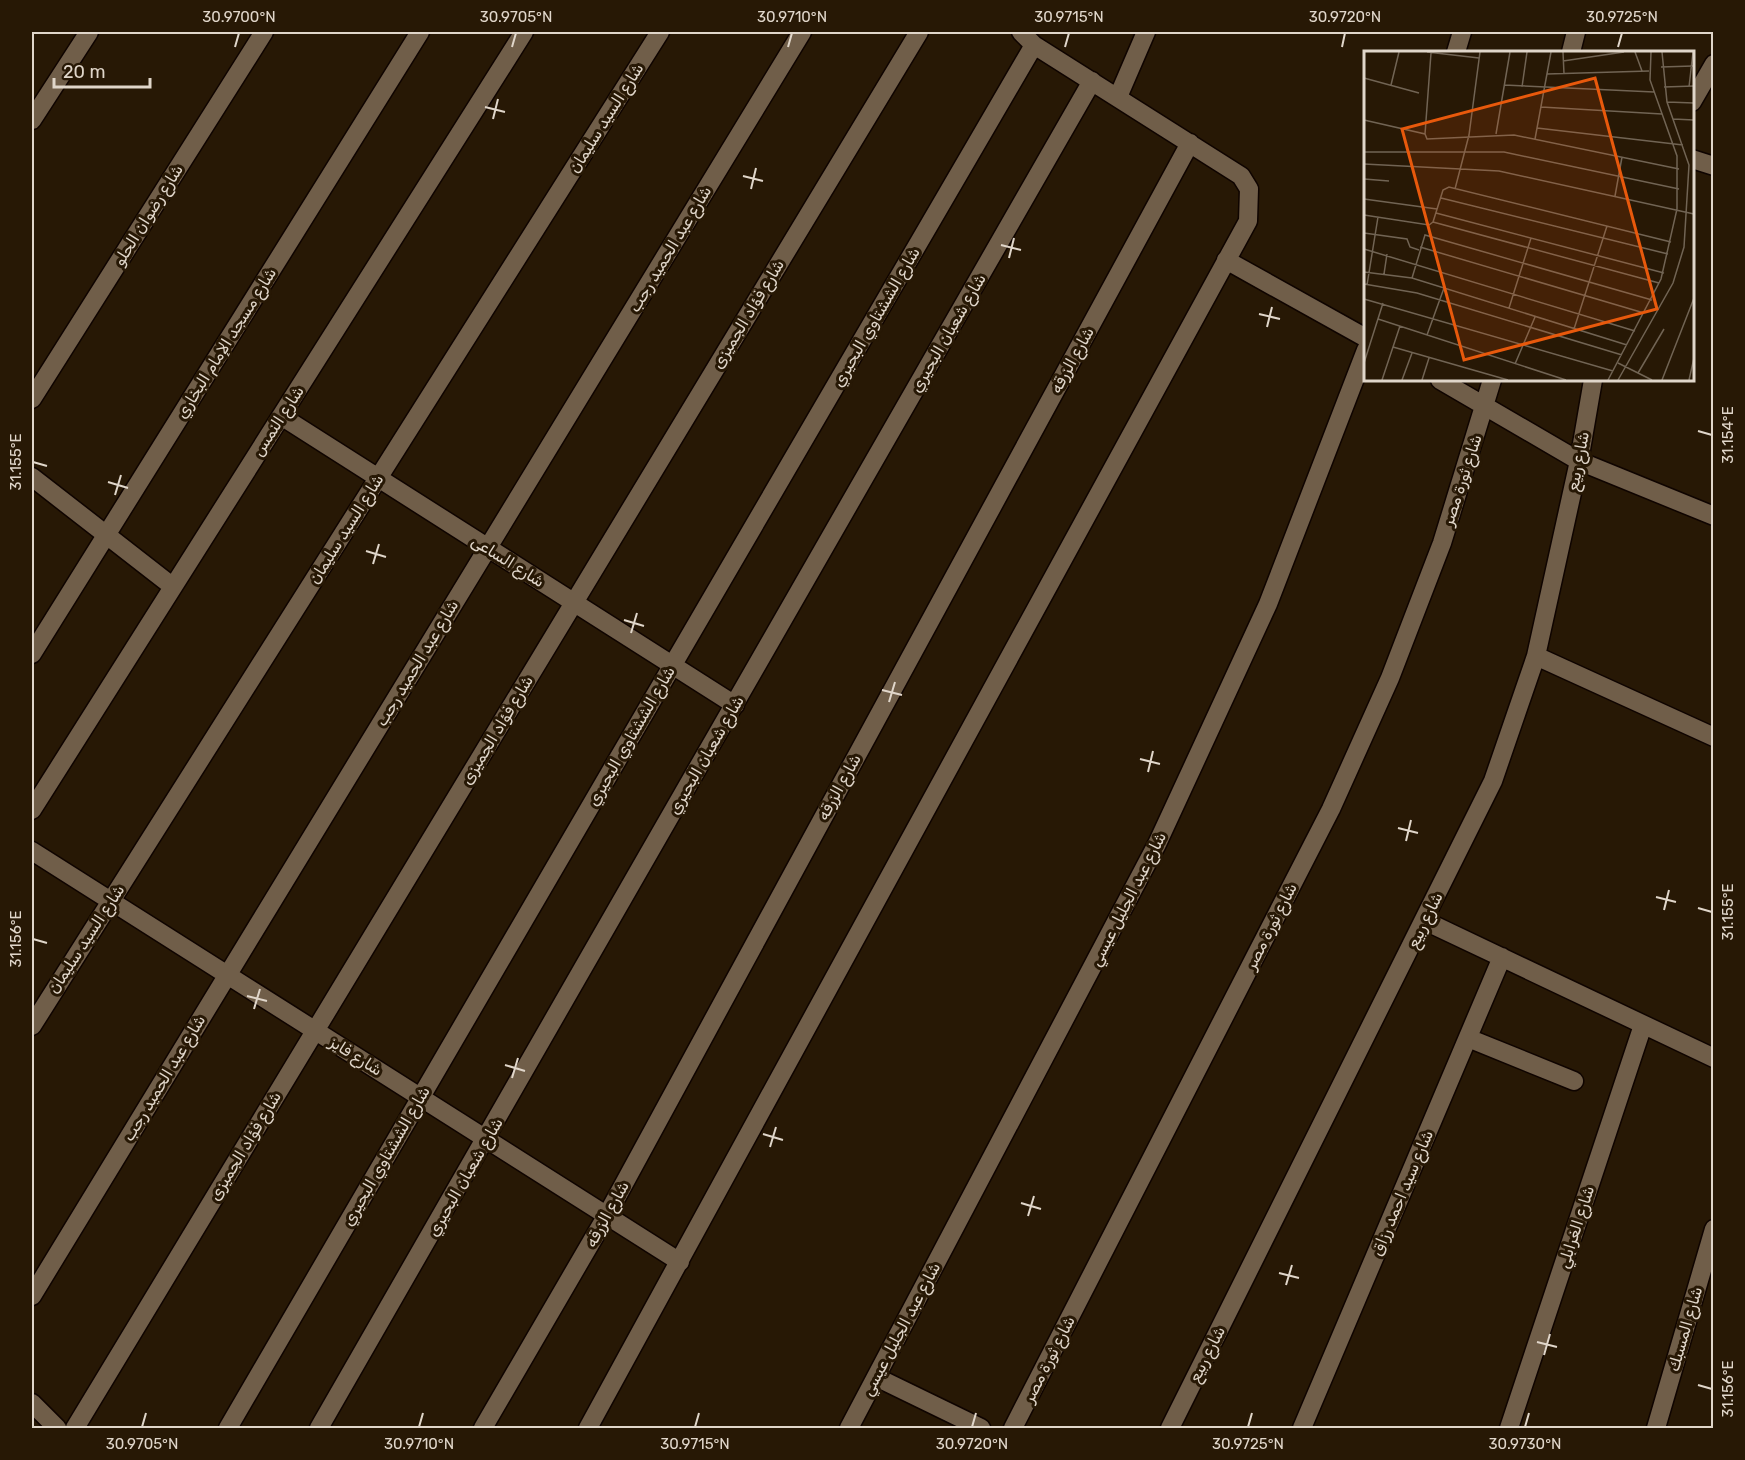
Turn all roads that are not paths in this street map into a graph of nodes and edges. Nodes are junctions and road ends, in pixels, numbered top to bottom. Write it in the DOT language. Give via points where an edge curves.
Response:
graph roads {
  1 [pos="89,32"];
  2 [pos="264,32"];
  3 [pos="420,32"];
  4 [pos="524,32"];
  5 [pos="660,32"];
  6 [pos="802,32"];
  7 [pos="919,32"];
  8 [pos="1146,32"];
  9 [pos="1462,32"];
  10 [pos="1576,32"];
  11 [pos="1028,38"];
  12 [pos="1456,51"];
  13 [pos="1571,51"];
  14 [pos="1713,63"];
  15 [pos="1092,81"];
  16 [pos="1118,98"];
  17 [pos="1694,98"];
  18 [pos="32,120"];
  19 [pos="1190,143"];
  20 [pos="1694,160"];
  21 [pos="1713,166"];
  22 [pos="1226,260"];
  23 [pos="1364,337"];
  24 [pos="1364,353"];
  25 [pos="1442,381"];
  26 [pos="1492,381"];
  27 [pos="1593,381"];
  28 [pos="32,399"];
  29 [pos="1486,405"];
  30 [pos="281,417"];
  31 [pos="1579,461"];
  32 [pos="32,477"];
  33 [pos="378,478"];
  34 [pos="1713,516"];
  35 [pos="106,535"];
  36 [pos="487,548"];
  37 [pos="172,586"];
  38 [pos="574,602"];
  39 [pos="32,654"];
  40 [pos="1536,656"];
  41 [pos="673,665"];
  42 [pos="735,705"];
  43 [pos="1713,737"];
  44 [pos="32,810"];
  45 [pos="32,851"];
  46 [pos="111,901"];
  47 [pos="1425,921"];
  48 [pos="1502,957"];
  49 [pos="227,975"];
  50 [pos="1643,1025"];
  51 [pos="32,1026"];
  52 [pos="315,1030"];
  53 [pos="1468,1038"];
  54 [pos="1713,1058"];
  55 [pos="1574,1081"];
  56 [pos="420,1097"];
  57 [pos="487,1139"];
  58 [pos="607,1215"];
  59 [pos="1713,1229"];
  60 [pos="680,1262"];
  61 [pos="32,1296"];
  62 [pos="876,1377"];
  63 [pos="32,1403"];
  64 [pos="57,1428"];
  65 [pos="75,1428"];
  66 [pos="228,1428"];
  67 [pos="319,1428"];
  68 [pos="483,1428"];
  69 [pos="588,1428"];
  70 [pos="849,1428"];
  71 [pos="981,1428"];
  72 [pos="1013,1428"];
  73 [pos="1170,1428"];
  74 [pos="1302,1428"];
  75 [pos="1509,1428"];
  76 [pos="1656,1428"];
  1 -- 18 [label="street"];
  2 -- 28 [label="street, شارع رضوان الحلو"];
  3 -- 35 [label="street, شارع مسجد الإمام البخاري"];
  4 -- 30 [label="street, شارع النمس"];
  5 -- 33 [label="street, شارع السيد سليمان"];
  6 -- 36 [label="street, شارع عبد الحميد رجب"];
  7 -- 38 [label="street, شارع فؤاد الجميزى"];
  8 -- 16 [label="street"];
  9 -- 12 [label="street"];
  10 -- 13 [label="street"];
  11 -- 15 [label="street"];
  11 -- 41 [label="street, شارع الششتاوي البحيري"];
  14 -- 17 [label="street"];
  15 -- 16 [label="street"];
  15 -- 42 [label="street, شارع شعبان البحيري"];
  16 -- 19 [label="street"];
  19 -- 22 [label="street" via="1241,176 1249,189 1248,220"];
  19 -- 58 [label="street, شارع الزرقه"];
  20 -- 21 [label="street"];
  22 -- 23 [label="street"];
  22 -- 60 [label="street"];
  24 -- 62 [label="street, شارع عبد الجليل عيسي" via="1268,604 1157,844"];
  25 -- 29 [label="street"];
  26 -- 29 [label="street, شارع ثورة مصر"];
  27 -- 31 [label="street, شارع ربيع"];
  29 -- 31 [label="street"];
  29 -- 72 [label="street, شارع ثورة مصر" via="1442,543 1394,667 1331,809"];
  30 -- 33 [label="street, شارع الساعى"];
  30 -- 37 [label="street, شارع النمس"];
  31 -- 34 [label="street"];
  31 -- 40 [label="street, شارع ربيع"];
  32 -- 35 [label="street"];
  33 -- 36 [label="street, شارع الساعى"];
  33 -- 46 [label="street, شارع السيد سليمان"];
  35 -- 37 [label="street"];
  35 -- 39 [label="street, شارع مسجد الإمام البخاري"];
  36 -- 38 [label="street, شارع الساعى"];
  36 -- 49 [label="street, شارع عبد الحميد رجب"];
  37 -- 44 [label="street, شارع النمس"];
  38 -- 41 [label="street, شارع الساعى"];
  38 -- 52 [label="street, شارع فؤاد الجميزى"];
  40 -- 43 [label="street"];
  40 -- 47 [label="street, شارع ربيع" via="1493,781"];
  41 -- 42 [label="street, شارع الساعى"];
  41 -- 56 [label="street, شارع الششتاوي البحيري"];
  42 -- 57 [label="street, شارع شعبان البحيري"];
  45 -- 46 [label="street, شارع فايز"];
  46 -- 49 [label="street, شارع فايز"];
  46 -- 51 [label="street, شارع السيد سليمان"];
  47 -- 48 [label="street"];
  47 -- 73 [label="street, شارع ربيع"];
  48 -- 50 [label="street"];
  48 -- 53 [label="street, شارع سيد احمد رزاق"];
  49 -- 52 [label="street, شارع فايز"];
  49 -- 61 [label="street, شارع عبد الحميد رجب"];
  50 -- 54 [label="street"];
  50 -- 75 [label="street, شارع الغرابلي"];
  52 -- 56 [label="street, شارع فايز"];
  52 -- 65 [label="street, شارع فؤاد الجميزى"];
  53 -- 55 [label="street"];
  53 -- 74 [label="street, شارع سيد احمد رزاق"];
  56 -- 57 [label="street, شارع فايز"];
  56 -- 66 [label="street, شارع الششتاوي البحيري"];
  57 -- 58 [label="street, شارع فايز"];
  57 -- 67 [label="street, شارع شعبان البحيري"];
  58 -- 60 [label="street, شارع فايز"];
  58 -- 68 [label="street, شارع الزرقه"];
  59 -- 76 [label="street, شارع المسبك"];
  60 -- 69 [label="street"];
  62 -- 70 [label="street, شارع عبد الجليل عيسي"];
  62 -- 71 [label="street"];
  63 -- 64 [label="street"];
}
